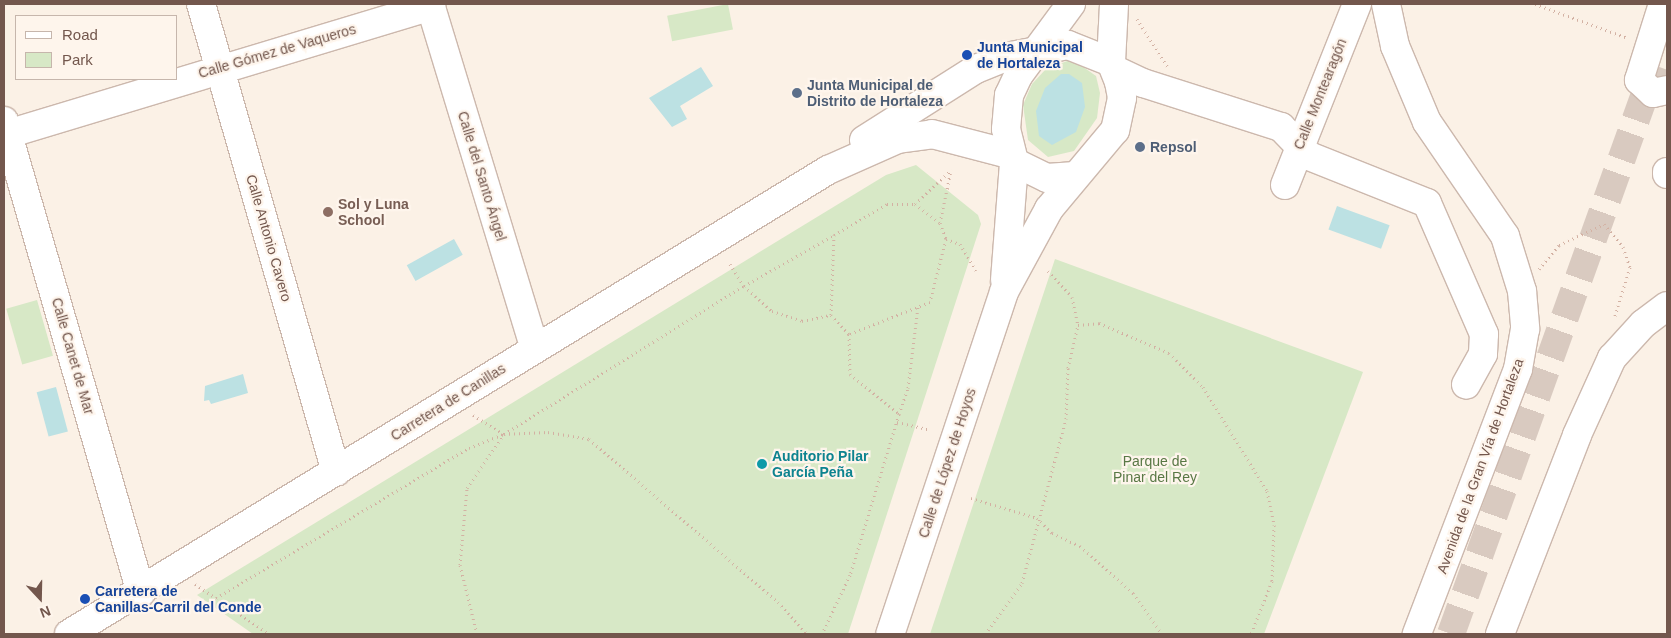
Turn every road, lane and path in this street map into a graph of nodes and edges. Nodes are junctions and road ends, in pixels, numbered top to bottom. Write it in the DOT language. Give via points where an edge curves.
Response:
graph roads {
  1 [pos="201,4"];
  2 [pos="1071,4"];
  3 [pos="1358,4"];
  4 [pos="1386,4"];
  5 [pos="1535,4"];
  6 [pos="1663,4"];
  7 [pos="430,5"];
  8 [pos="1124,8"];
  9 [pos="1648,45"];
  10 [pos="1034,53"];
  11 [pos="1113,66"];
  12 [pos="220,68"];
  13 [pos="1169,76"];
  14 [pos="176,80"];
  15 [pos="178,80"];
  16 [pos="1667,90"];
  17 [pos="6,127"];
  18 [pos="1299,143"];
  19 [pos="1011,158"];
  20 [pos="828,170"];
  21 [pos="1075,176"];
  22 [pos="1286,185"];
  23 [pos="915,204"];
  24 [pos="940,223"];
  25 [pos="834,234"];
  26 [pos="946,239"];
  27 [pos="730,264"];
  28 [pos="976,271"];
  29 [pos="1048,271"];
  30 [pos="1537,277"];
  31 [pos="744,286"];
  32 [pos="1004,292"];
  33 [pos="1667,306"];
  34 [pos="918,307"];
  35 [pos="831,315"];
  36 [pos="1078,325"];
  37 [pos="1613,330"];
  38 [pos="849,334"];
  39 [pos="534,347"];
  40 [pos="1466,385"];
  41 [pos="451,400"];
  42 [pos="899,414"];
  43 [pos="897,422"];
  44 [pos="928,429"];
  45 [pos="504,434"];
  46 [pos="336,472"];
  47 [pos="971,498"];
  48 [pos="1037,518"];
  49 [pos="176,571"];
  50 [pos="141,592"];
  51 [pos="216,598"];
  52 [pos="69,634"];
  53 [pos="269,634"];
  54 [pos="477,634"];
  55 [pos="807,634"];
  56 [pos="822,634"];
  57 [pos="890,634"];
  58 [pos="984,634"];
  59 [pos="1162,634"];
  60 [pos="1251,634"];
  61 [pos="1417,634"];
  62 [pos="1500,634"];
  1 -- 12 [label="street, Calle Antonio Cavero"];
  2 -- 10 [label="street"];
  3 -- 18 [label="street, Calle Montearagón"];
  4 -- 61 [label="street, Avenida de la Gran Vía de Hortaleza" via="1395,46 1427,122 1505,236 1526,330 1518,369"];
  5 -- 9 [label="path"];
  6 -- 9 [label="street"];
  7 -- 12 [label="street, Calle Gómez de Vaqueros"];
  7 -- 39 [label="street, Calle del Santo Ángel"];
  8 -- 11 [label="street"];
  8 -- 13 [label="path" via="1166,60"];
  9 -- 16 [label="street" via="1639,80 1652,93"];
  10 -- 11 [label="street" via="1068,45"];
  10 -- 19 [label="street" via="1009,96"];
  10 -- 20 [label="street, Carretera de Canillas" via="1006,57 976,69 863,141"];
  11 -- 18 [label="street" via="1143,84 1280,127"];
  11 -- 21 [label="street" via="1122,98 1115,130"];
  12 -- 15 [label="street, Calle Gómez de Vaqueros"];
  12 -- 46 [label="street, Calle Antonio Cavero"];
  14 -- 17 [label="street, Calle Gómez de Vaqueros"];
  17 -- 50 [label="street, Calle Canet de Mar"];
  18 -- 22 [label="street, Calle Montearagón"];
  18 -- 40 [label="street" via="1309,156 1427,202 1434,211 1484,334 1482,354"];
  19 -- 20 [label="street, Carretera de Canillas" via="932,134 898,139"];
  19 -- 21 [label="street" via="1047,178"];
  19 -- 32 [label="street, Calle de López de Hoyos"];
  20 -- 39 [label="street, Carretera de Canillas"];
  21 -- 32 [label="street, Calle de López de Hoyos" via="1043,218"];
  23 -- 24 [label="path"];
  23 -- 24 [label="path" via="951,170"];
  23 -- 25 [label="path" via="887,204"];
  24 -- 26 [label="path"];
  25 -- 31 [label="path"];
  25 -- 35 [label="path"];
  26 -- 28 [label="path" via="960,244"];
  26 -- 34 [label="path" via="930,302"];
  27 -- 31 [label="path"];
  29 -- 36 [label="path" via="1072,297"];
  30 -- 37 [label="path" via="1559,245 1604,224 1623,247 1630,267"];
  31 -- 35 [label="path" via="772,311 802,321"];
  31 -- 45 [label="path"];
  32 -- 57 [label="street, Calle de López de Hoyos"];
  33 -- 62 [label="street" via="1643,324 1612,358 1577,435"];
  34 -- 38 [label="path"];
  34 -- 42 [label="path" via="908,388"];
  35 -- 38 [label="path"];
  36 -- 48 [label="path" via="1068,368 1066,418"];
  36 -- 60 [label="path" via="1099,323 1169,353 1203,387 1248,455 1267,491 1274,525 1272,581"];
  38 -- 42 [label="path" via="850,374"];
  39 -- 41 [label="street, Carretera de Canillas"];
  41 -- 45 [label="path"];
  41 -- 46 [label="street, Carretera de Canillas"];
  42 -- 43 [label="path"];
  43 -- 44 [label="path"];
  43 -- 56 [label="path" via="850,575"];
  45 -- 51 [label="path" via="469,448 415,478"];
  45 -- 54 [label="path" via="467,488 460,565"];
  45 -- 55 [label="path" via="548,432 589,440 778,602"];
  46 -- 49 [label="street, Carretera de Canillas"];
  47 -- 48 [label="path"];
  48 -- 58 [label="path" via="1022,583"];
  48 -- 59 [label="path" via="1052,533 1080,546 1110,568"];
  49 -- 50 [label="street, Carretera de Canillas"];
  49 -- 51 [label="path"];
  50 -- 52 [label="street, Carretera de Canillas"];
  51 -- 53 [label="path"];
}
